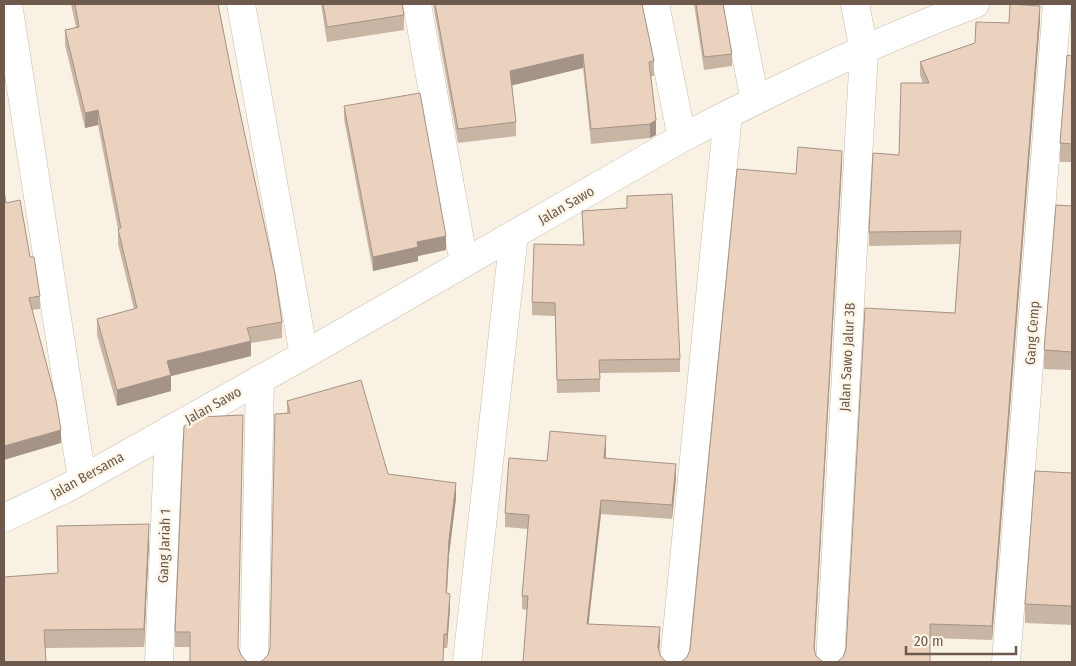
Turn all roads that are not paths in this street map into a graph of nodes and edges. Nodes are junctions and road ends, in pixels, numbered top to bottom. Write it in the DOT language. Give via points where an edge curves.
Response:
graph roads {
  1 [pos="8,4"];
  2 [pos="241,4"];
  3 [pos="417,4"];
  4 [pos="655,4"];
  5 [pos="736,4"];
  6 [pos="856,4"];
  7 [pos="975,4"];
  8 [pos="1057,4"];
  9 [pos="864,51"];
  10 [pos="754,101"];
  11 [pos="728,114"];
  12 [pos="682,138"];
  13 [pos="514,234"];
  14 [pos="464,263"];
  15 [pos="304,355"];
  16 [pos="260,379"];
  17 [pos="169,430"];
  18 [pos="82,479"];
  19 [pos="4,518"];
  20 [pos="159,662"];
  21 [pos="254,662"];
  22 [pos="467,662"];
  23 [pos="674,662"];
  24 [pos="830,662"];
  25 [pos="1006,662"];
  1 -- 18 [label="street"];
  2 -- 15 [label="street"];
  3 -- 14 [label="street"];
  4 -- 12 [label="street"];
  5 -- 10 [label="street"];
  6 -- 9 [label="street, Jalan Sawo Jalur 3B"];
  7 -- 9 [label="street, Jalan Sawo"];
  8 -- 25 [label="street, Gang Cemp"];
  9 -- 10 [label="street, Jalan Sawo"];
  9 -- 24 [label="street, Jalan Sawo Jalur 3B"];
  10 -- 11 [label="street, Jalan Sawo"];
  11 -- 12 [label="street, Jalan Sawo"];
  11 -- 23 [label="street"];
  12 -- 13 [label="street, Jalan Sawo"];
  13 -- 14 [label="street, Jalan Sawo"];
  13 -- 22 [label="street"];
  14 -- 15 [label="street, Jalan Sawo"];
  15 -- 16 [label="street, Jalan Sawo"];
  16 -- 17 [label="street, Jalan Sawo"];
  16 -- 21 [label="street"];
  17 -- 18 [label="street, Jalan Bersama"];
  17 -- 20 [label="street, Gang Jariah 1"];
  18 -- 19 [label="street, Jalan Bersama"];
}
